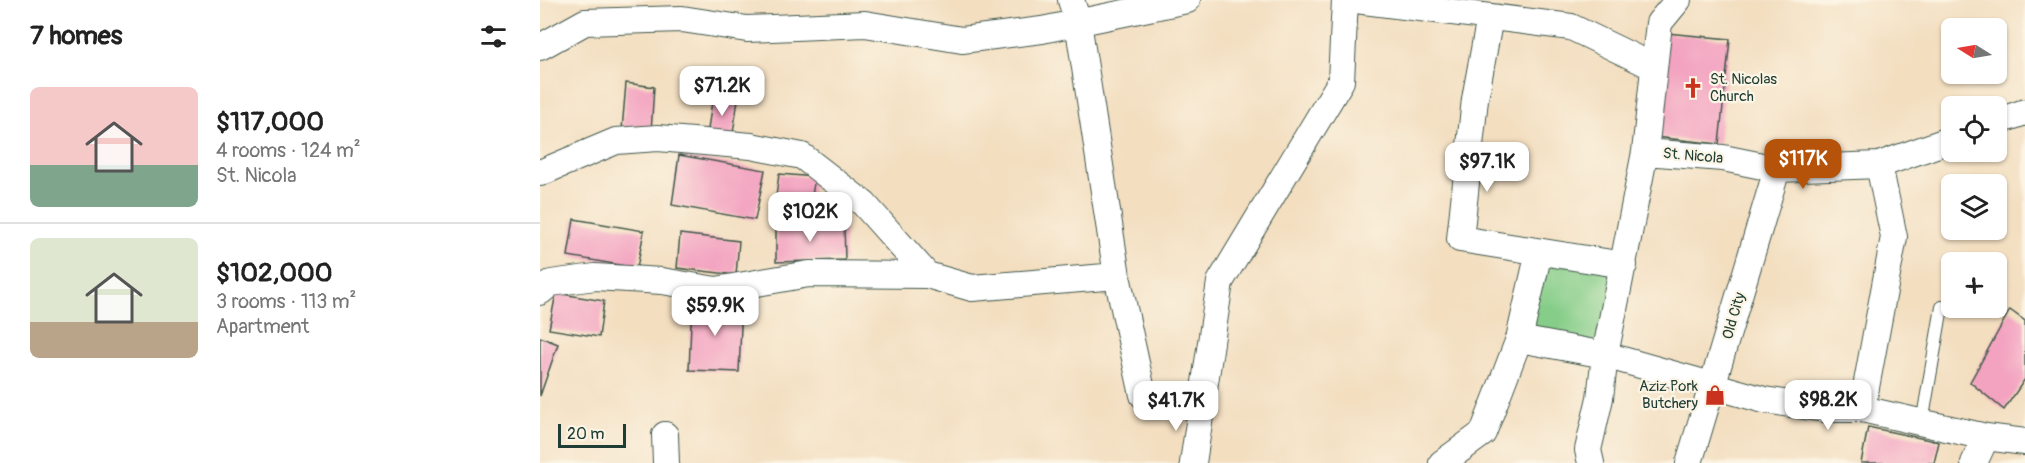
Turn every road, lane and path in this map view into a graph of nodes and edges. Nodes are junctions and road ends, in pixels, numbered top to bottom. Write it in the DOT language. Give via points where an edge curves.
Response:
graph roads {
  1 [pos="1187,0"];
  2 [pos="1345,0"];
  3 [pos="1356,0"];
  4 [pos="1678,0"];
  5 [pos="1074,11"];
  6 [pos="1490,17"];
  7 [pos="540,47"];
  8 [pos="1654,67"];
  9 [pos="2025,112"];
  10 [pos="2007,118"];
  11 [pos="1941,143"];
  12 [pos="1645,153"];
  13 [pos="1880,165"];
  14 [pos="1777,169"];
  15 [pos="540,173"];
  16 [pos="1539,252"];
  17 [pos="1624,266"];
  18 [pos="927,275"];
  19 [pos="1117,276"];
  20 [pos="540,292"];
  21 [pos="1941,313"];
  22 [pos="1519,339"];
  23 [pos="1605,355"];
  24 [pos="1714,384"];
  25 [pos="1201,408"];
  26 [pos="1862,409"];
  27 [pos="1922,423"];
  28 [pos="665,435"];
  29 [pos="1986,437"];
  30 [pos="2025,442"];
  31 [pos="666,463"];
  32 [pos="1193,463"];
  33 [pos="1442,463"];
  34 [pos="1592,463"];
  35 [pos="1689,463"];
  36 [pos="1974,463"];
  1 -- 5 [label="street"];
  2 -- 25 [label="street" via="1341,81 1220,282"];
  3 -- 6 [label="street"];
  4 -- 8 [label="street" via="1659,22"];
  5 -- 7 [label="street" via="1042,30 962,40 866,24 747,29 682,19 585,22"];
  5 -- 19 [label="street"];
  6 -- 8 [label="street" via="1571,27"];
  6 -- 16 [label="street" via="1475,99 1460,239"];
  8 -- 12 [label="street"];
  9 -- 10 [label="street"];
  11 -- 13 [label="street, St. Nicola"];
  12 -- 14 [label="street, St. Nicola" via="1723,158"];
  12 -- 17 [label="street"];
  13 -- 14 [label="street, St. Nicola"];
  13 -- 26 [label="street" via="1894,237"];
  14 -- 24 [label="street, Old City"];
  15 -- 18 [label="street" via="616,141 658,138 751,146 802,156 864,204"];
  16 -- 17 [label="street"];
  16 -- 22 [label="street"];
  17 -- 23 [label="street"];
  18 -- 19 [label="street" via="972,288"];
  18 -- 20 [label="street" via="809,274 716,290 662,281 595,278 551,283"];
  19 -- 25 [label="street" via="1143,395"];
  21 -- 27 [label="lane"];
  22 -- 23 [label="street"];
  22 -- 33 [label="street" via="1483,434"];
  23 -- 24 [label="street"];
  23 -- 34 [label="street" via="1588,450"];
  24 -- 26 [label="street" via="1764,400 1824,409"];
  24 -- 35 [label="street, Old City"];
  25 -- 32 [label="street"];
  26 -- 27 [label="street"];
  27 -- 29 [label="street"];
  28 -- 31 [label="street"];
  29 -- 30 [label="street"];
  29 -- 36 [label="street"];
}
